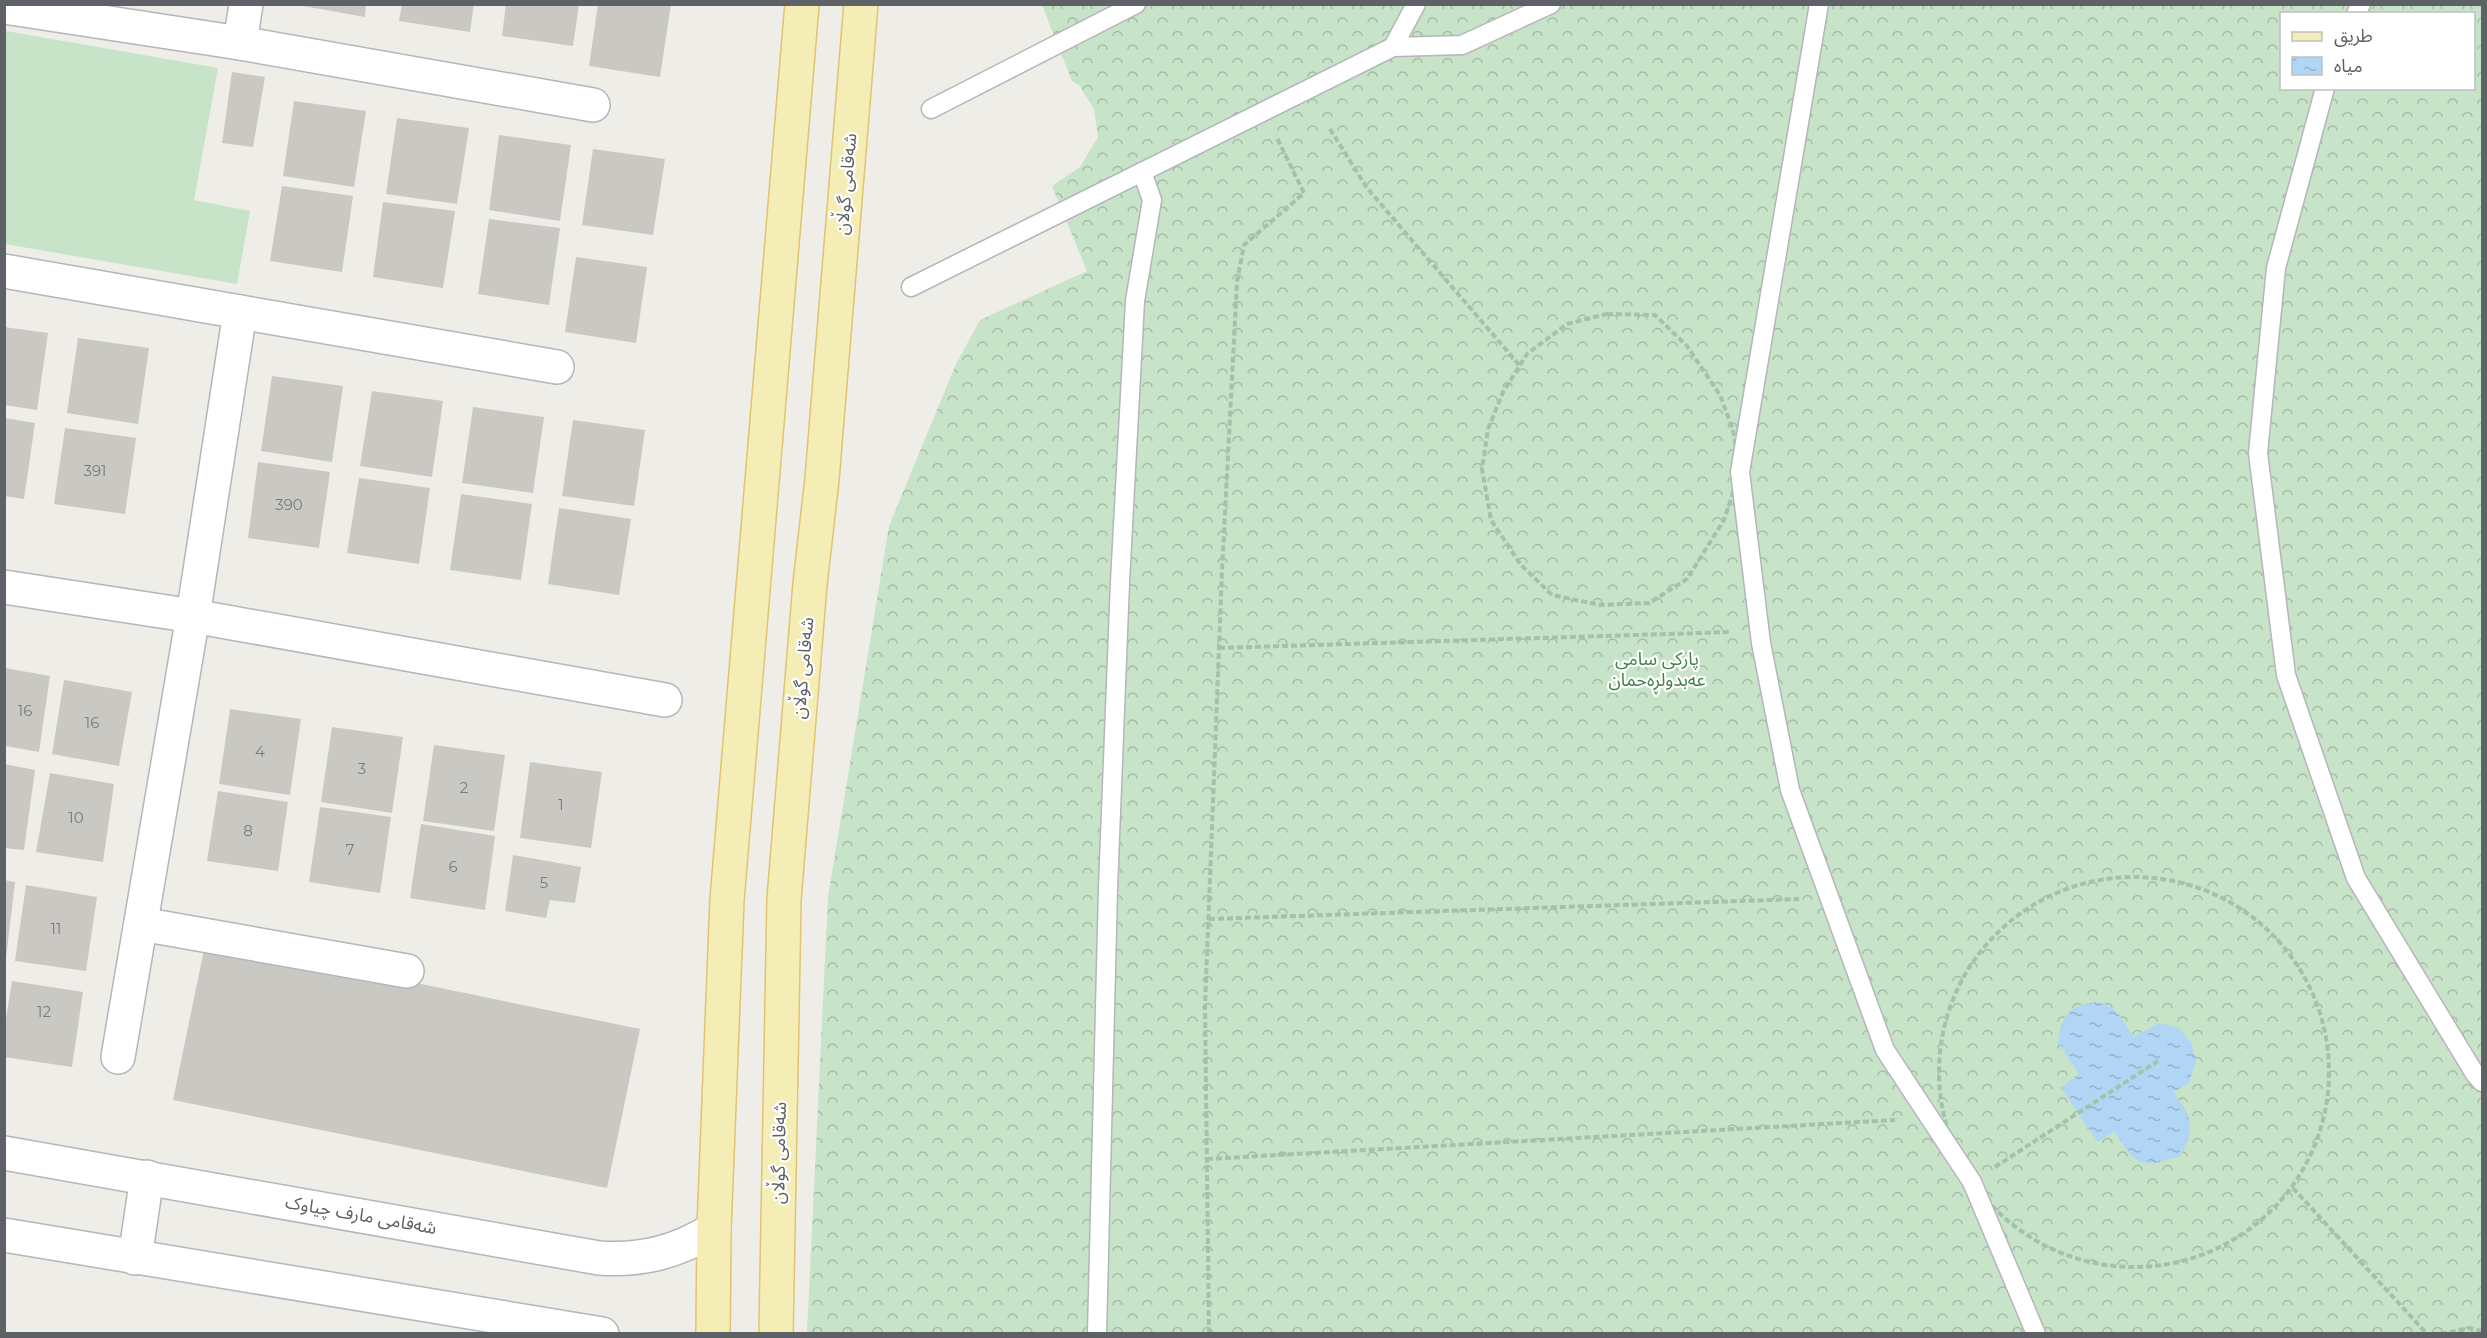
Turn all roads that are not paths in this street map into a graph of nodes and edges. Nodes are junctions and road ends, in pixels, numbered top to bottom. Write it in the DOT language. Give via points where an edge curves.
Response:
graph roads {
  1 [pos="246,4"];
  2 [pos="802,4"];
  3 [pos="861,4"];
  4 [pos="1136,4"];
  5 [pos="1416,4"];
  6 [pos="1551,4"];
  7 [pos="1820,4"];
  8 [pos="4,7"];
  9 [pos="240,43"];
  10 [pos="1393,47"];
  11 [pos="2324,90"];
  12 [pos="593,105"];
  13 [pos="931,109"];
  14 [pos="1142,172"];
  15 [pos="4,271"];
  16 [pos="911,287"];
  17 [pos="240,312"];
  18 [pos="557,367"];
  19 [pos="4,587"];
  20 [pos="193,616"];
  21 [pos="665,700"];
  22 [pos="141,924"];
  23 [pos="407,971"];
  24 [pos="118,1057"];
  25 [pos="2482,1082"];
  26 [pos="4,1153"];
  27 [pos="147,1177"];
  28 [pos="714,1229"];
  29 [pos="4,1236"];
  30 [pos="135,1258"];
  31 [pos="602,1334"];
  32 [pos="713,1334"];
  33 [pos="776,1334"];
  34 [pos="1098,1334"];
  35 [pos="2036,1334"];
  1 -- 9 [label="street"];
  2 -- 28 [label="main road" via="727,900"];
  3 -- 33 [label="main road, شەقامی گوڵان" via="784,899"];
  4 -- 13 [label="lane"];
  5 -- 10 [label="lane"];
  6 -- 10 [label="lane" via="1462,45"];
  7 -- 35 [label="lane" via="1740,472 1759,631 1790,790 1885,1050 1977,1179"];
  8 -- 9 [label="street"];
  9 -- 12 [label="street"];
  10 -- 14 [label="lane"];
  11 -- 25 [label="lane" via="2276,268 2258,453 2286,675 2356,878"];
  14 -- 16 [label="lane"];
  14 -- 34 [label="lane" via="1152,200 1135,301 1120,582 1108,888"];
  15 -- 17 [label="street"];
  17 -- 18 [label="street"];
  17 -- 20 [label="street"];
  19 -- 20 [label="street"];
  20 -- 21 [label="street"];
  20 -- 22 [label="street"];
  22 -- 23 [label="street"];
  22 -- 24 [label="street"];
  26 -- 27 [label="street, شەقامی مارف چیاوک"];
  27 -- 28 [label="street, شەقامی مارف چیاوک" via="599,1258 655,1255 693,1242"];
  27 -- 30 [label="street"];
  28 -- 32 [label="main road"];
  29 -- 30 [label="street"];
  30 -- 31 [label="street"];
}
